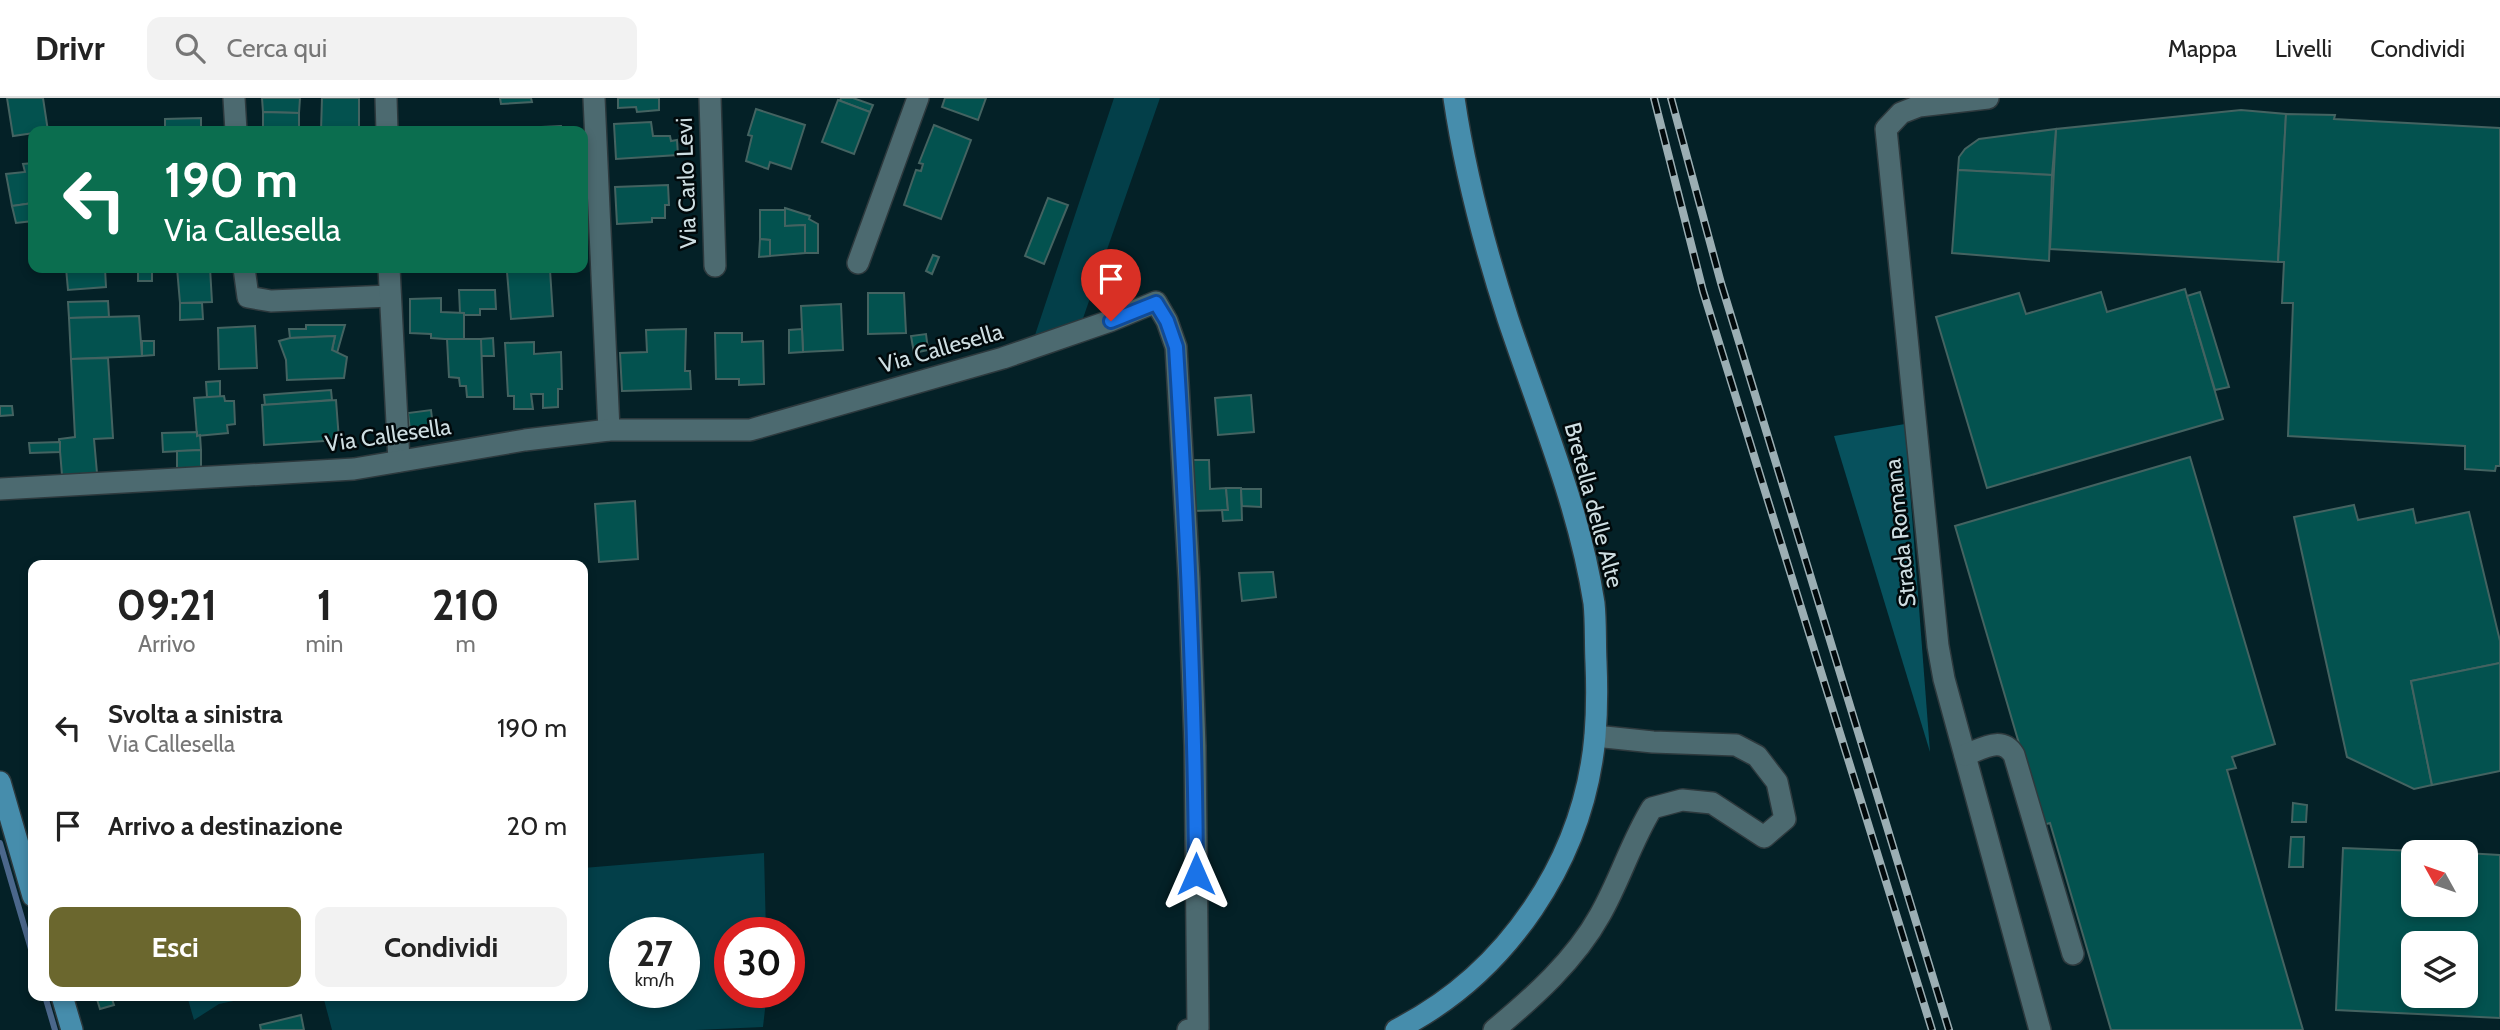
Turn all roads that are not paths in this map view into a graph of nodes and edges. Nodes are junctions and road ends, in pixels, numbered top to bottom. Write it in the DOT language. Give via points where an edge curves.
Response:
graph roads {
  1 [pos="234,98"];
  2 [pos="386,98"];
  3 [pos="594,98"];
  4 [pos="710,98"];
  5 [pos="918,98"];
  6 [pos="1454,98"];
  7 [pos="1988,98"];
  8 [pos="236,126"];
  9 [pos="387,126"];
  10 [pos="858,263"];
  11 [pos="715,266"];
  12 [pos="245,273"];
  13 [pos="389,273"];
  14 [pos="390,296"];
  15 [pos="609,430"];
  16 [pos="399,461"];
  17 [pos="0,489"];
  18 [pos="1595,736"];
  19 [pos="1965,755"];
  20 [pos="0,782"];
  21 [pos="28,879"];
  22 [pos="2073,954"];
  23 [pos="63,1001"];
  24 [pos="72,1030"];
  25 [pos="1188,1030"];
  26 [pos="1396,1030"];
  27 [pos="1494,1030"];
  28 [pos="2040,1030"];
  1 -- 8 [label="street"];
  2 -- 9 [label="street"];
  3 -- 15 [label="street"];
  4 -- 11 [label="street, Via Carlo Levi"];
  5 -- 10 [label="street"];
  6 -- 18 [label="main road, Bretella delle Alte" via="1479,220 1577,527 1594,604"];
  7 -- 19 [label="street, Strada Romana" via="1919,106 1901,113 1886,129 1938,646"];
  12 -- 14 [label="street" via="248,298"];
  13 -- 14 [label="street"];
  14 -- 16 [label="street"];
  15 -- 16 [label="street, Via Callesella"];
  15 -- 25 [label="street, Via Callesella" via="750,430 1003,358 1156,303 1176,347 1189,579 1198,1027"];
  16 -- 17 [label="street, Via Callesella" via="354,470"];
  18 -- 26 [label="main road, Bretella delle Alte" via="1582,805 1541,899 1485,966 1418,1019"];
  18 -- 27 [label="street" via="1736,745 1757,756 1777,782 1785,819 1764,837 1712,803 1682,800 1652,808 1600,916 1582,942 1523,1007"];
  19 -- 22 [label="street" via="1997,743 2014,755"];
  19 -- 28 [label="street, Strada Romana"];
  20 -- 21 [label="main road"];
  23 -- 24 [label="main road"];
}
